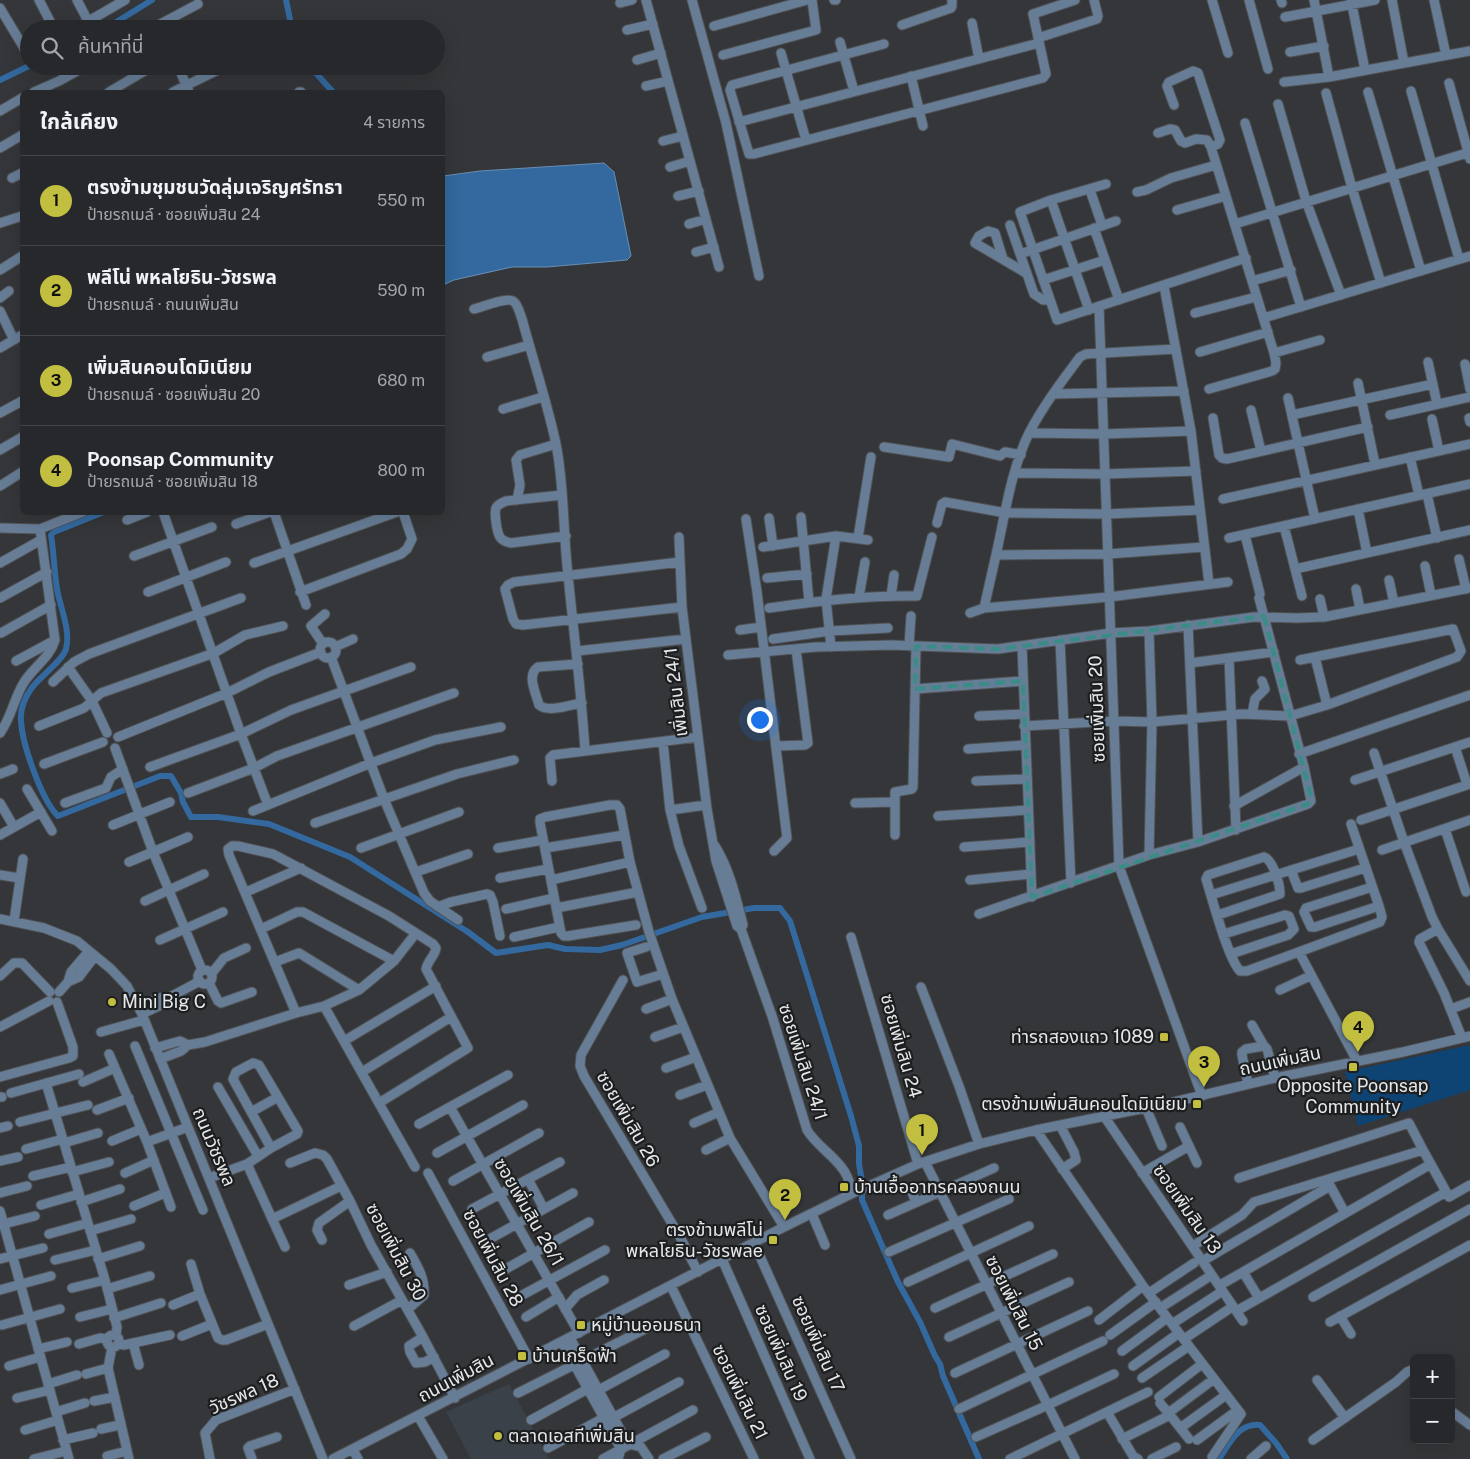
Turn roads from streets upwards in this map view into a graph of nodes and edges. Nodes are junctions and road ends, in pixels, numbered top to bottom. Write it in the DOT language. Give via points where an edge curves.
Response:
graph roads {
  1 [pos="39,0"];
  2 [pos="77,0"];
  3 [pos="632,0"];
  4 [pos="646,0"];
  5 [pos="692,0"];
  6 [pos="807,0"];
  7 [pos="812,0"];
  8 [pos="952,0"];
  9 [pos="1075,0"];
  10 [pos="1094,0"];
  11 [pos="1212,0"];
  12 [pos="1249,0"];
  13 [pos="1314,0"];
  14 [pos="1375,0"];
  15 [pos="1392,0"];
  16 [pos="1434,0"];
  17 [pos="120,1"];
  18 [pos="1352,2"];
  19 [pos="620,3"];
  20 [pos="198,4"];
  21 [pos="0,8"];
  22 [pos="1316,11"];
  23 [pos="1285,17"];
  24 [pos="49,20"];
  25 [pos="87,20"];
  26 [pos="90,20"];
  27 [pos="171,20"];
  28 [pos="972,23"];
  29 [pos="653,24"];
  30 [pos="902,25"];
  31 [pos="714,26"];
  32 [pos="627,30"];
  33 [pos="20,41"];
  34 [pos="1038,41"];
  35 [pos="840,42"];
  36 [pos="884,44"];
  37 [pos="1324,46"];
  38 [pos="1470,51"];
  39 [pos="1290,52"];
  40 [pos="661,53"];
  41 [pos="781,53"];
  42 [pos="1228,53"];
  43 [pos="723,55"];
  44 [pos="844,55"];
  45 [pos="1446,55"];
  46 [pos="979,59"];
  47 [pos="637,60"];
  48 [pos="1404,63"];
  49 [pos="1268,69"];
  50 [pos="785,70"];
  51 [pos="1365,70"];
  52 [pos="70,75"];
  53 [pos="138,75"];
  54 [pos="182,75"];
  55 [pos="211,75"];
  56 [pos="910,76"];
  57 [pos="1329,76"];
  58 [pos="668,80"];
  59 [pos="1284,82"];
  60 [pos="1449,83"];
  61 [pos="646,86"];
  62 [pos="187,89"];
  63 [pos="39,90"];
  64 [pos="112,90"];
  65 [pos="854,91"];
  66 [pos="1411,91"];
  67 [pos="1368,92"];
  68 [pos="1326,93"];
  69 [pos="20,99"];
  70 [pos="1278,104"];
  71 [pos="1174,105"];
  72 [pos="796,107"];
  73 [pos="919,110"];
  74 [pos="0,111"];
  75 [pos="739,122"];
  76 [pos="1245,123"];
  77 [pos="923,126"];
  78 [pos="1158,133"];
  79 [pos="20,136"];
  80 [pos="683,136"];
  81 [pos="806,140"];
  82 [pos="663,141"];
  83 [pos="1211,147"];
  84 [pos="0,148"];
  85 [pos="1469,154"];
  86 [pos="690,161"];
  87 [pos="1431,164"];
  88 [pos="1216,165"];
  89 [pos="670,167"];
  90 [pos="20,174"];
  91 [pos="1392,176"];
  92 [pos="12,178"];
  93 [pos="1106,184"];
  94 [pos="1352,188"];
  95 [pos="1090,190"];
  96 [pos="699,191"];
  97 [pos="1137,192"];
  98 [pos="678,196"];
  99 [pos="1226,196"];
  100 [pos="1051,200"];
  101 [pos="1306,201"];
  102 [pos="1177,210"];
  103 [pos="1273,212"];
  104 [pos="20,217"];
  105 [pos="706,219"];
  106 [pos="1116,221"];
  107 [pos="0,223"];
  108 [pos="689,224"];
  109 [pos="1235,224"];
  110 [pos="1010,225"];
  111 [pos="1098,227"];
  112 [pos="1064,238"];
  113 [pos="714,247"];
  114 [pos="1033,249"];
  115 [pos="696,252"];
  116 [pos="1020,254"];
  117 [pos="1470,256"];
  118 [pos="20,257"];
  119 [pos="1246,258"];
  120 [pos="1003,259"];
  121 [pos="1459,259"];
  122 [pos="1105,260"];
  123 [pos="719,267"];
  124 [pos="0,270"];
  125 [pos="1075,270"];
  126 [pos="1290,270"];
  127 [pos="1421,271"];
  128 [pos="1026,273"];
  129 [pos="759,276"];
  130 [pos="1043,280"];
  131 [pos="1252,281"];
  132 [pos="1381,283"];
  133 [pos="1164,286"];
  134 [pos="9,291"];
  135 [pos="1341,295"];
  136 [pos="1256,297"];
  137 [pos="0,298"];
  138 [pos="1049,300"];
  139 [pos="1119,300"];
  140 [pos="1099,306"];
  141 [pos="1301,307"];
  142 [pos="474,309"];
  143 [pos="1089,310"];
  144 [pos="0,311"];
  145 [pos="1195,314"];
  146 [pos="1267,317"];
  147 [pos="1268,332"];
  148 [pos="20,336"];
  149 [pos="14,340"];
  150 [pos="1320,340"];
  151 [pos="529,345"];
  152 [pos="0,348"];
  153 [pos="1176,349"];
  154 [pos="1200,352"];
  155 [pos="1101,353"];
  156 [pos="1274,353"];
  157 [pos="487,357"];
  158 [pos="1428,362"];
  159 [pos="1465,364"];
  160 [pos="1358,382"];
  161 [pos="1433,384"];
  162 [pos="1470,389"];
  163 [pos="1184,390"];
  164 [pos="1209,390"];
  165 [pos="1102,393"];
  166 [pos="1053,394"];
  167 [pos="543,397"];
  168 [pos="1470,397"];
  169 [pos="1288,398"];
  170 [pos="1436,399"];
  171 [pos="1362,400"];
  172 [pos="20,401"];
  173 [pos="503,409"];
  174 [pos="1251,410"];
  175 [pos="0,413"];
  176 [pos="1292,415"];
  177 [pos="1390,415"];
  178 [pos="1213,418"];
  179 [pos="1432,419"];
  180 [pos="1368,427"];
  181 [pos="1191,431"];
  182 [pos="1029,433"];
  183 [pos="1104,434"];
  184 [pos="20,438"];
  185 [pos="1298,443"];
  186 [pos="556,444"];
  187 [pos="1470,444"];
  188 [pos="884,447"];
  189 [pos="0,450"];
  190 [pos="1439,451"];
  191 [pos="1260,452"];
  192 [pos="1021,455"];
  193 [pos="1410,457"];
  194 [pos="871,458"];
  195 [pos="1375,464"];
  196 [pos="1196,471"];
  197 [pos="20,473"];
  198 [pos="1015,473"];
  199 [pos="1105,474"];
  200 [pos="1307,480"];
  201 [pos="1470,484"];
  202 [pos="0,486"];
  203 [pos="562,495"];
  204 [pos="1423,495"];
  205 [pos="1223,499"];
  206 [pos="517,500"];
  207 [pos="1200,510"];
  208 [pos="1358,510"];
  209 [pos="1006,513"];
  210 [pos="1106,514"];
  211 [pos="75,515"];
  212 [pos="140,515"];
  213 [pos="164,515"];
  214 [pos="262,515"];
  215 [pos="275,515"];
  216 [pos="389,515"];
  217 [pos="404,515"];
  218 [pos="801,517"];
  219 [pos="769,518"];
  220 [pos="746,519"];
  221 [pos="1315,519"];
  222 [pos="127,520"];
  223 [pos="937,523"];
  224 [pos="236,524"];
  225 [pos="1284,526"];
  226 [pos="212,527"];
  227 [pos="0,528"];
  228 [pos="40,529"];
  229 [pos="1470,530"];
  230 [pos="1245,535"];
  231 [pos="566,536"];
  232 [pos="836,536"];
  233 [pos="679,537"];
  234 [pos="858,538"];
  235 [pos="932,538"];
  236 [pos="1229,538"];
  237 [pos="1437,538"];
  238 [pos="41,540"];
  239 [pos="803,540"];
  240 [pos="868,540"];
  241 [pos="174,542"];
  242 [pos="1204,548"];
  243 [pos="288,551"];
  244 [pos="1367,553"];
  245 [pos="1108,554"];
  246 [pos="996,555"];
  247 [pos="134,556"];
  248 [pos="1459,559"];
  249 [pos="226,562"];
  250 [pos="680,562"];
  251 [pos="865,562"];
  252 [pos="0,563"];
  253 [pos="254,563"];
  254 [pos="1425,566"];
  255 [pos="1295,569"];
  256 [pos="47,572"];
  257 [pos="806,574"];
  258 [pos="894,575"];
  259 [pos="569,576"];
  260 [pos="187,578"];
  261 [pos="767,578"];
  262 [pos="1389,580"];
  263 [pos="1228,582"];
  264 [pos="1209,584"];
  265 [pos="1356,588"];
  266 [pos="1468,588"];
  267 [pos="148,592"];
  268 [pos="300,592"];
  269 [pos="1431,595"];
  270 [pos="891,596"];
  271 [pos="1302,596"];
  272 [pos="859,597"];
  273 [pos="1110,597"];
  274 [pos="0,598"];
  275 [pos="241,598"];
  276 [pos="826,599"];
  277 [pos="1320,599"];
  278 [pos="809,602"];
  279 [pos="1394,602"];
  280 [pos="51,605"];
  281 [pos="306,605"];
  282 [pos="682,607"];
  283 [pos="769,608"];
  284 [pos="984,608"];
  285 [pos="1360,609"];
  286 [pos="970,613"];
  287 [pos="200,614"];
  288 [pos="325,614"];
  289 [pos="911,616"];
  290 [pos="1264,616"];
  291 [pos="1324,617"];
  292 [pos="573,620"];
  293 [pos="283,626"];
  294 [pos="1188,626"];
  295 [pos="761,627"];
  296 [pos="888,628"];
  297 [pos="740,630"];
  298 [pos="830,631"];
  299 [pos="1149,631"];
  300 [pos="1,632"];
  301 [pos="1111,633"];
  302 [pos="353,639"];
  303 [pos="686,639"];
  304 [pos="773,639"];
  305 [pos="55,640"];
  306 [pos="1060,640"];
  307 [pos="912,646"];
  308 [pos="1022,646"];
  309 [pos="335,647"];
  310 [pos="831,647"];
  311 [pos="322,648"];
  312 [pos="796,649"];
  313 [pos="577,651"];
  314 [pos="764,652"];
  315 [pos="1274,652"];
  316 [pos="214,653"];
  317 [pos="728,654"];
  318 [pos="331,657"];
  319 [pos="1315,657"];
  320 [pos="1229,658"];
  321 [pos="1300,660"];
  322 [pos="16,661"];
  323 [pos="1190,663"];
  324 [pos="578,664"];
  325 [pos="68,667"];
  326 [pos="411,667"];
  327 [pos="1023,681"];
  328 [pos="1262,681"];
  329 [pos="53,682"];
  330 [pos="915,688"];
  331 [pos="344,690"];
  332 [pos="227,693"];
  333 [pos="454,693"];
  334 [pos="1470,695"];
  335 [pos="92,701"];
  336 [pos="582,704"];
  337 [pos="1327,705"];
  338 [pos="1024,714"];
  339 [pos="1252,714"];
  340 [pos="979,716"];
  341 [pos="1232,716"];
  342 [pos="1290,716"];
  343 [pos="1192,719"];
  344 [pos="1114,721"];
  345 [pos="1152,722"];
  346 [pos="1064,724"];
  347 [pos="39,726"];
  348 [pos="1024,726"];
  349 [pos="358,728"];
  350 [pos="501,728"];
  351 [pos="0,733"];
  352 [pos="107,733"];
  353 [pos="241,734"];
  354 [pos="118,737"];
  355 [pos="698,737"];
  356 [pos="103,742"];
  357 [pos="663,742"];
  358 [pos="1470,742"];
  359 [pos="776,746"];
  360 [pos="1025,746"];
  361 [pos="1455,746"];
  362 [pos="115,748"];
  363 [pos="968,749"];
  364 [pos="585,750"];
  365 [pos="1374,753"];
  366 [pos="1299,754"];
  367 [pos="514,760"];
  368 [pos="371,763"];
  369 [pos="44,764"];
  370 [pos="150,767"];
  371 [pos="1304,767"];
  372 [pos="254,768"];
  373 [pos="13,769"];
  374 [pos="123,769"];
  375 [pos="1380,772"];
  376 [pos="0,774"];
  377 [pos="1027,779"];
  378 [pos="1355,780"];
  379 [pos="552,781"];
  380 [pos="976,781"];
  381 [pos="1469,784"];
  382 [pos="28,789"];
  383 [pos="188,793"];
  384 [pos="384,799"];
  385 [pos="170,802"];
  386 [pos="894,802"];
  387 [pos="0,803"];
  388 [pos="855,803"];
  389 [pos="65,804"];
  390 [pos="268,805"];
  391 [pos="706,805"];
  392 [pos="1234,806"];
  393 [pos="670,810"];
  394 [pos="1028,810"];
  395 [pos="1392,810"];
  396 [pos="253,811"];
  397 [pos="41,812"];
  398 [pos="459,812"];
  399 [pos="140,814"];
  400 [pos="938,816"];
  401 [pos="1361,820"];
  402 [pos="1470,820"];
  403 [pos="315,823"];
  404 [pos="1351,824"];
  405 [pos="113,825"];
  406 [pos="14,827"];
  407 [pos="1445,829"];
  408 [pos="1236,830"];
  409 [pos="52,831"];
  410 [pos="398,834"];
  411 [pos="0,835"];
  412 [pos="624,835"];
  413 [pos="896,835"];
  414 [pos="188,838"];
  415 [pos="1030,842"];
  416 [pos="1198,842"];
  417 [pos="1404,842"];
  418 [pos="544,844"];
  419 [pos="964,847"];
  420 [pos="361,848"];
  421 [pos="498,848"];
  422 [pos="1359,849"];
  423 [pos="1382,850"];
  424 [pos="774,851"];
  425 [pos="153,852"];
  426 [pos="468,854"];
  427 [pos="1150,855"];
  428 [pos="22,859"];
  429 [pos="129,862"];
  430 [pos="630,862"];
  431 [pos="1119,866"];
  432 [pos="301,868"];
  433 [pos="1366,868"];
  434 [pos="548,869"];
  435 [pos="1291,870"];
  436 [pos="416,872"];
  437 [pos="0,874"];
  438 [pos="204,874"];
  439 [pos="1031,874"];
  440 [pos="1275,875"];
  441 [pos="19,878"];
  442 [pos="500,878"];
  443 [pos="551,880"];
  444 [pos="970,880"];
  445 [pos="1071,883"];
  446 [pos="1372,886"];
  447 [pos="169,890"];
  448 [pos="246,892"];
  449 [pos="638,892"];
  450 [pos="1466,892"];
  451 [pos="1211,895"];
  452 [pos="1032,896"];
  453 [pos="554,898"];
  454 [pos="145,901"];
  455 [pos="1379,906"];
  456 [pos="438,907"];
  457 [pos="506,908"];
  458 [pos="556,908"];
  459 [pos="702,908"];
  460 [pos="224,912"];
  461 [pos="979,914"];
  462 [pos="1218,915"];
  463 [pos="0,919"];
  464 [pos="458,920"];
  465 [pos="14,921"];
  466 [pos="636,925"];
  467 [pos="740,925"];
  468 [pos="560,927"];
  469 [pos="185,929"];
  470 [pos="261,929"];
  471 [pos="1438,929"];
  472 [pos="416,933"];
  473 [pos="1224,934"];
  474 [pos="500,936"];
  475 [pos="514,937"];
  476 [pos="851,937"];
  477 [pos="160,940"];
  478 [pos="649,944"];
  479 [pos="246,948"];
  480 [pos="1303,948"];
  481 [pos="92,953"];
  482 [pos="1231,954"];
  483 [pos="394,961"];
  484 [pos="275,962"];
  485 [pos="663,974"];
  486 [pos="0,976"];
  487 [pos="1310,976"];
  488 [pos="1469,977"];
  489 [pos="207,979"];
  490 [pos="623,980"];
  491 [pos="436,986"];
  492 [pos="921,988"];
  493 [pos="359,990"];
  494 [pos="1280,990"];
  495 [pos="252,992"];
  496 [pos="54,997"];
  497 [pos="672,999"];
  498 [pos="1470,1002"];
  499 [pos="324,1006"];
  500 [pos="646,1009"];
  501 [pos="1451,1009"];
  502 [pos="141,1013"];
  503 [pos="296,1013"];
  504 [pos="451,1017"];
  505 [pos="1252,1025"];
  506 [pos="0,1027"];
  507 [pos="683,1027"];
  508 [pos="101,1032"];
  509 [pos="655,1037"];
  510 [pos="1466,1037"];
  511 [pos="344,1041"];
  512 [pos="188,1045"];
  513 [pos="135,1046"];
  514 [pos="1264,1046"];
  515 [pos="156,1048"];
  516 [pos="109,1054"];
  517 [pos="696,1057"];
  518 [pos="160,1059"];
  519 [pos="1357,1061"];
  520 [pos="114,1068"];
  521 [pos="666,1068"];
  522 [pos="362,1072"];
  523 [pos="508,1075"];
  524 [pos="0,1078"];
  525 [pos="1275,1078"];
  526 [pos="46,1083"];
  527 [pos="1248,1084"];
  528 [pos="708,1085"];
  529 [pos="218,1087"];
  530 [pos="680,1095"];
  531 [pos="4,1096"];
  532 [pos="1202,1096"];
  533 [pos="278,1097"];
  534 [pos="129,1098"];
  535 [pos="379,1103"];
  536 [pos="88,1105"];
  537 [pos="522,1105"];
  538 [pos="450,1107"];
  539 [pos="1146,1108"];
  540 [pos="97,1110"];
  541 [pos="251,1112"];
  542 [pos="719,1112"];
  543 [pos="55,1113"];
  544 [pos="1104,1116"];
  545 [pos="20,1122"];
  546 [pos="694,1123"];
  547 [pos="418,1124"];
  548 [pos="1060,1125"];
  549 [pos="188,1127"];
  550 [pos="1180,1127"];
  551 [pos="141,1129"];
  552 [pos="1036,1130"];
  553 [pos="98,1133"];
  554 [pos="171,1133"];
  555 [pos="539,1133"];
  556 [pos="467,1136"];
  557 [pos="730,1138"];
  558 [pos="63,1141"];
  559 [pos="112,1141"];
  560 [pos="147,1142"];
  561 [pos="979,1144"];
  562 [pos="1162,1146"];
  563 [pos="1189,1146"];
  564 [pos="271,1148"];
  565 [pos="26,1149"];
  566 [pos="706,1150"];
  567 [pos="1423,1150"];
  568 [pos="436,1153"];
  569 [pos="258,1156"];
  570 [pos="18,1157"];
  571 [pos="154,1160"];
  572 [pos="0,1161"];
  573 [pos="109,1162"];
  574 [pos="560,1162"];
  575 [pos="921,1163"];
  576 [pos="1197,1163"];
  577 [pos="247,1164"];
  578 [pos="290,1164"];
  579 [pos="483,1164"];
  580 [pos="1431,1164"];
  581 [pos="415,1167"];
  582 [pos="994,1168"];
  583 [pos="72,1169"];
  584 [pos="1062,1170"];
  585 [pos="125,1173"];
  586 [pos="428,1173"];
  587 [pos="1142,1173"];
  588 [pos="33,1176"];
  589 [pos="209,1178"];
  590 [pos="1239,1178"];
  591 [pos="528,1179"];
  592 [pos="453,1181"];
  593 [pos="1328,1183"];
  594 [pos="1470,1185"];
  595 [pos="27,1186"];
  596 [pos="341,1186"];
  597 [pos="120,1189"];
  598 [pos="860,1190"];
  599 [pos="911,1190"];
  600 [pos="940,1192"];
  601 [pos="1446,1192"];
  602 [pos="0,1193"];
  603 [pos="165,1193"];
  604 [pos="573,1193"];
  605 [pos="500,1194"];
  606 [pos="80,1198"];
  607 [pos="1009,1199"];
  608 [pos="350,1202"];
  609 [pos="916,1202"];
  610 [pos="41,1205"];
  611 [pos="134,1206"];
  612 [pos="171,1207"];
  613 [pos="472,1209"];
  614 [pos="544,1209"];
  615 [pos="1470,1209"];
  616 [pos="203,1210"];
  617 [pos="0,1212"];
  618 [pos="1345,1213"];
  619 [pos="812,1214"];
  620 [pos="888,1215"];
  621 [pos="35,1216"];
  622 [pos="131,1218"];
  623 [pos="272,1219"];
  624 [pos="589,1222"];
  625 [pos="956,1223"];
  626 [pos="517,1224"];
  627 [pos="2,1225"];
  628 [pos="1029,1226"];
  629 [pos="89,1227"];
  630 [pos="784,1227"];
  631 [pos="49,1234"];
  632 [pos="322,1240"];
  633 [pos="486,1241"];
  634 [pos="754,1243"];
  635 [pos="1196,1244"];
  636 [pos="825,1245"];
  637 [pos="1470,1245"];
  638 [pos="140,1246"];
  639 [pos="285,1247"];
  640 [pos="43,1248"];
  641 [pos="605,1250"];
  642 [pos="889,1252"];
  643 [pos="410,1253"];
  644 [pos="534,1253"];
  645 [pos="971,1253"];
  646 [pos="1053,1254"];
  647 [pos="97,1255"];
  648 [pos="12,1256"];
  649 [pos="0,1259"];
  650 [pos="722,1259"];
  651 [pos="1206,1259"];
  652 [pos="55,1260"];
  653 [pos="1194,1263"];
  654 [pos="191,1264"];
  655 [pos="504,1270"];
  656 [pos="387,1272"];
  657 [pos="698,1272"];
  658 [pos="1243,1272"];
  659 [pos="51,1276"];
  660 [pos="150,1276"];
  661 [pos="1207,1278"];
  662 [pos="549,1280"];
  663 [pos="604,1280"];
  664 [pos="908,1282"];
  665 [pos="1070,1282"];
  666 [pos="20,1284"];
  667 [pos="106,1284"];
  668 [pos="986,1284"];
  669 [pos="1222,1284"];
  670 [pos="349,1285"];
  671 [pos="671,1286"];
  672 [pos="72,1288"];
  673 [pos="0,1290"];
  674 [pos="1146,1290"];
  675 [pos="200,1294"];
  676 [pos="1218,1294"];
  677 [pos="559,1297"];
  678 [pos="1313,1297"];
  679 [pos="517,1298"];
  680 [pos="1259,1298"];
  681 [pos="402,1300"];
  682 [pos="161,1303"];
  683 [pos="173,1305"];
  684 [pos="1158,1305"];
  685 [pos="935,1308"];
  686 [pos="60,1309"];
  687 [pos="408,1309"];
  688 [pos="565,1309"];
  689 [pos="1229,1309"];
  690 [pos="1240,1309"];
  691 [pos="1088,1311"];
  692 [pos="113,1313"];
  693 [pos="1002,1314"];
  694 [pos="1340,1316"];
  695 [pos="80,1317"];
  696 [pos="526,1317"];
  697 [pos="29,1318"];
  698 [pos="1099,1320"];
  699 [pos="1170,1321"];
  700 [pos="1243,1321"];
  701 [pos="1330,1322"];
  702 [pos="212,1324"];
  703 [pos="268,1324"];
  704 [pos="2,1325"];
  705 [pos="354,1326"];
  706 [pos="651,1326"];
  707 [pos="579,1333"];
  708 [pos="1351,1334"];
  709 [pos="170,1335"];
  710 [pos="182,1336"];
  711 [pos="424,1337"];
  712 [pos="950,1337"];
  713 [pos="1184,1339"];
  714 [pos="566,1340"];
  715 [pos="113,1341"];
  716 [pos="67,1342"];
  717 [pos="133,1343"];
  718 [pos="79,1344"];
  719 [pos="1017,1344"];
  720 [pos="1122,1351"];
  721 [pos="39,1353"];
  722 [pos="665,1354"];
  723 [pos="434,1357"];
  724 [pos="529,1359"];
  725 [pos="579,1362"];
  726 [pos="1202,1364"];
  727 [pos="140,1365"];
  728 [pos="9,1366"];
  729 [pos="1133,1366"];
  730 [pos="108,1368"];
  731 [pos="1410,1371"];
  732 [pos="955,1373"];
  733 [pos="1032,1374"];
  734 [pos="1114,1374"];
  735 [pos="1142,1378"];
  736 [pos="1214,1379"];
  737 [pos="1317,1380"];
  738 [pos="679,1382"];
  739 [pos="49,1387"];
  740 [pos="295,1389"];
  741 [pos="594,1390"];
  742 [pos="1148,1392"];
  743 [pos="518,1393"];
  744 [pos="1226,1395"];
  745 [pos="116,1397"];
  746 [pos="17,1398"];
  747 [pos="455,1398"];
  748 [pos="1048,1405"];
  749 [pos="959,1409"];
  750 [pos="693,1410"];
  751 [pos="1238,1410"];
  752 [pos="1107,1412"];
  753 [pos="1455,1413"];
  754 [pos="1168,1415"];
  755 [pos="57,1416"];
  756 [pos="418,1416"];
  757 [pos="609,1418"];
  758 [pos="1345,1418"];
  759 [pos="1468,1419"];
  760 [pos="531,1420"];
  761 [pos="120,1425"];
  762 [pos="1183,1426"];
  763 [pos="26,1430"];
  764 [pos="1062,1433"];
  765 [pos="277,1436"];
  766 [pos="706,1437"];
  767 [pos="976,1437"];
  768 [pos="1122,1439"];
  769 [pos="63,1440"];
  770 [pos="1313,1440"];
  771 [pos="625,1446"];
  772 [pos="1176,1446"];
  773 [pos="1266,1446"];
  774 [pos="548,1448"];
  775 [pos="353,1450"];
  776 [pos="68,1455"];
  777 [pos="128,1455"];
  778 [pos="108,1456"];
  779 [pos="1212,1457"];
  780 [pos="34,1459"];
  781 [pos="210,1459"];
  782 [pos="252,1459"];
  783 [pos="323,1459"];
  784 [pos="333,1459"];
  785 [pos="358,1459"];
  786 [pos="443,1459"];
  787 [pos="603,1459"];
  788 [pos="618,1459"];
  789 [pos="649,1459"];
  790 [pos="663,1459"];
  791 [pos="754,1459"];
  792 [pos="810,1459"];
  793 [pos="851,1459"];
  794 [pos="1010,1459"];
  795 [pos="1075,1459"];
  796 [pos="1138,1459"];
  797 [pos="1152,1459"];
  798 [pos="1251,1459"];
  1 -- 24 [label="street"];
  2 -- 25 [label="street"];
  3 -- 19 [label="street"];
  4 -- 29 [label="street"];
  5 -- 129 [label="street" via="726,123"];
  6 -- 31 [label="street"];
  7 -- 43 [label="street" via="816,30"];
  8 -- 30 [label="street" via="951,8"];
  9 -- 34 [label="street" via="1033,14"];
  10 -- 34 [label="street" via="1097,19"];
  11 -- 42 [label="street"];
  12 -- 49 [label="street"];
  13 -- 22 [label="street"];
  14 -- 18 [label="street"];
  15 -- 48 [label="street"];
  16 -- 45 [label="street"];
  17 -- 26 [label="street"];
  18 -- 22 [label="street"];
  18 -- 51 [label="street"];
  20 -- 27 [label="street"];
  21 -- 33 [label="street"];
  22 -- 23 [label="street"];
  22 -- 37 [label="street"];
  28 -- 46 [label="street"];
  29 -- 32 [label="street"];
  29 -- 40 [label="street"];
  34 -- 46 [label="street"];
  34 -- 73 [label="street" via="1046,74 1043,78"];
  35 -- 44 [label="street"];
  36 -- 44 [label="street"];
  37 -- 39 [label="street"];
  37 -- 57 [label="street"];
  38 -- 45 [label="street"];
  40 -- 47 [label="street"];
  40 -- 58 [label="street"];
  41 -- 50 [label="street"];
  44 -- 50 [label="street"];
  44 -- 65 [label="street"];
  45 -- 48 [label="street"];
  46 -- 56 [label="street"];
  48 -- 51 [label="street"];
  50 -- 72 [label="street"];
  50 -- 75 [label="street" via="730,86"];
  51 -- 57 [label="street"];
  52 -- 63 [label="street"];
  53 -- 64 [label="street"];
  54 -- 62 [label="street"];
  55 -- 62 [label="street"];
  56 -- 65 [label="street"];
  56 -- 73 [label="street"];
  57 -- 59 [label="street"];
  58 -- 61 [label="street"];
  58 -- 80 [label="street"];
  60 -- 85 [label="street"];
  65 -- 72 [label="street"];
  66 -- 87 [label="street"];
  67 -- 91 [label="street"];
  68 -- 94 [label="street"];
  69 -- 74 [label="street"];
  70 -- 101 [label="street"];
  71 -- 83 [label="street" via="1167,86 1169,82 1193,71 1198,73 1220,140"];
  72 -- 75 [label="street"];
  72 -- 81 [label="street"];
  73 -- 77 [label="street"];
  73 -- 81 [label="street"];
  75 -- 81 [label="street" via="749,154"];
  76 -- 103 [label="street"];
  78 -- 83 [label="street" via="1175,130 1185,143 1202,139 1207,140"];
  79 -- 84 [label="street"];
  80 -- 82 [label="street"];
  80 -- 86 [label="street"];
  83 -- 88 [label="street"];
  85 -- 87 [label="street"];
  86 -- 89 [label="street"];
  86 -- 96 [label="street"];
  87 -- 91 [label="street"];
  87 -- 121 [label="street"];
  88 -- 97 [label="street"];
  88 -- 99 [label="street"];
  90 -- 92 [label="street"];
  91 -- 94 [label="street"];
  91 -- 127 [label="street"];
  93 -- 95 [label="street"];
  94 -- 101 [label="street"];
  94 -- 132 [label="street"];
  95 -- 100 [label="street"];
  95 -- 111 [label="street"];
  96 -- 98 [label="street"];
  96 -- 105 [label="street"];
  99 -- 102 [label="street"];
  99 -- 109 [label="street"];
  100 -- 112 [label="street"];
  100 -- 114 [label="street" via="1020,212"];
  101 -- 103 [label="street"];
  101 -- 135 [label="street"];
  103 -- 109 [label="street"];
  103 -- 126 [label="street"];
  104 -- 107 [label="street"];
  105 -- 108 [label="street"];
  105 -- 113 [label="street"];
  106 -- 111 [label="street"];
  109 -- 119 [label="street"];
  110 -- 116 [label="street"];
  111 -- 112 [label="street"];
  111 -- 122 [label="street"];
  112 -- 114 [label="street"];
  112 -- 125 [label="street"];
  113 -- 115 [label="street"];
  113 -- 123 [label="street"];
  114 -- 116 [label="street"];
  114 -- 130 [label="street"];
  116 -- 128 [label="street"];
  117 -- 121 [label="street"];
  118 -- 124 [label="street"];
  119 -- 131 [label="street"];
  119 -- 133 [label="street"];
  120 -- 128 [label="street"];
  121 -- 127 [label="street"];
  122 -- 125 [label="street"];
  122 -- 139 [label="street"];
  125 -- 130 [label="street"];
  125 -- 143 [label="street"];
  126 -- 131 [label="street"];
  126 -- 141 [label="street"];
  127 -- 132 [label="street"];
  128 -- 138 [label="street" via="1034,294"];
  130 -- 138 [label="street"];
  131 -- 136 [label="street"];
  132 -- 135 [label="street"];
  133 -- 139 [label="street"];
  133 -- 153 [label="street"];
  134 -- 137 [label="street"];
  135 -- 141 [label="street"];
  136 -- 145 [label="street"];
  136 -- 147 [label="street"];
  138 -- 143 [label="street" via="1057,320"];
  139 -- 140 [label="street"];
  140 -- 143 [label="street"];
  140 -- 155 [label="street, ซอยเพิ่มสิน 20"];
  141 -- 146 [label="street"];
  142 -- 151 [label="street" via="513,301"];
  144 -- 149 [label="street"];
  147 -- 154 [label="street"];
  147 -- 156 [label="street"];
  148 -- 149 [label="street"];
  149 -- 152 [label="street"];
  150 -- 156 [label="street"];
  151 -- 157 [label="street"];
  151 -- 167 [label="street"];
  153 -- 155 [label="street"];
  153 -- 163 [label="street"];
  155 -- 165 [label="street, ซอยเพิ่มสิน 20"];
  155 -- 166 [label="street" via="1083,355"];
  156 -- 164 [label="street" via="1276,363 1272,371"];
  158 -- 161 [label="street"];
  159 -- 162 [label="street"];
  160 -- 171 [label="street"];
  161 -- 170 [label="street"];
  161 -- 171 [label="street"];
  163 -- 165 [label="street"];
  163 -- 181 [label="street"];
  165 -- 166 [label="street"];
  165 -- 183 [label="street, ซอยเพิ่มสิน 20"];
  166 -- 182 [label="street"];
  167 -- 173 [label="street"];
  167 -- 186 [label="street"];
  168 -- 177 [label="street"];
  169 -- 176 [label="street"];
  171 -- 176 [label="street"];
  171 -- 180 [label="street"];
  172 -- 175 [label="street"];
  174 -- 191 [label="street"];
  176 -- 185 [label="street"];
  178 -- 191 [label="street" via="1222,458"];
  179 -- 190 [label="street"];
  180 -- 185 [label="street"];
  180 -- 195 [label="street"];
  181 -- 183 [label="street"];
  181 -- 196 [label="street"];
  182 -- 183 [label="street"];
  182 -- 192 [label="street"];
  183 -- 199 [label="street, ซอยเพิ่มสิน 20"];
  184 -- 189 [label="street"];
  185 -- 191 [label="street"];
  185 -- 200 [label="street"];
  186 -- 203 [label="street"];
  186 -- 206 [label="street" via="517,457 520,486"];
  187 -- 190 [label="street"];
  188 -- 192 [label="street" via="949,457 952,444 1000,456 1005,452"];
  190 -- 193 [label="street"];
  192 -- 198 [label="street"];
  193 -- 195 [label="street"];
  193 -- 204 [label="street"];
  194 -- 234 [label="street"];
  195 -- 200 [label="street"];
  196 -- 199 [label="street"];
  196 -- 207 [label="street"];
  197 -- 202 [label="street"];
  198 -- 199 [label="street"];
  198 -- 209 [label="street"];
  199 -- 210 [label="street, ซอยเพิ่มสิน 20"];
  200 -- 205 [label="street"];
  200 -- 221 [label="street"];
  201 -- 204 [label="street"];
  203 -- 206 [label="street"];
  203 -- 231 [label="street"];
  204 -- 208 [label="street"];
  204 -- 237 [label="street"];
  206 -- 231 [label="street" via="506,501 496,509 500,537 505,541"];
  207 -- 210 [label="street"];
  207 -- 242 [label="street"];
  208 -- 221 [label="street"];
  208 -- 244 [label="street"];
  209 -- 210 [label="street"];
  209 -- 223 [label="street" via="945,502"];
  209 -- 246 [label="street"];
  210 -- 245 [label="street, ซอยเพิ่มสิน 20"];
  211 -- 228 [label="street"];
  212 -- 222 [label="street"];
  213 -- 241 [label="street"];
  214 -- 224 [label="street"];
  215 -- 243 [label="street"];
  216 -- 243 [label="street"];
  217 -- 268 [label="street" via="412,539 401,554"];
  218 -- 239 [label="street"];
  219 -- 239 [label="street" via="768,546"];
  220 -- 295 [label="street"];
  221 -- 225 [label="street"];
  225 -- 230 [label="street"];
  225 -- 255 [label="street"];
  226 -- 241 [label="street"];
  227 -- 228 [label="street"];
  228 -- 238 [label="street"];
  229 -- 237 [label="street"];
  230 -- 236 [label="street"];
  230 -- 290 [label="street"];
  231 -- 259 [label="street"];
  232 -- 234 [label="street"];
  232 -- 239 [label="street"];
  232 -- 276 [label="street"];
  233 -- 250 [label="street, เพิ่มสิน 24/1"];
  234 -- 240 [label="street"];
  235 -- 270 [label="street" via="917,596"];
  237 -- 244 [label="street"];
  238 -- 252 [label="street"];
  238 -- 256 [label="street"];
  239 -- 257 [label="street"];
  241 -- 247 [label="street"];
  241 -- 260 [label="street"];
  242 -- 245 [label="street"];
  242 -- 264 [label="street"];
  243 -- 253 [label="street"];
  243 -- 268 [label="street"];
  244 -- 255 [label="street"];
  245 -- 246 [label="street"];
  245 -- 273 [label="street, ซอยเพิ่มสิน 20"];
  246 -- 284 [label="street"];
  248 -- 266 [label="street"];
  249 -- 260 [label="street"];
  250 -- 259 [label="street"];
  250 -- 282 [label="street, เพิ่มสิน 24/1"];
  251 -- 272 [label="street"];
  254 -- 269 [label="street"];
  255 -- 271 [label="street"];
  256 -- 274 [label="street"];
  256 -- 280 [label="street"];
  257 -- 261 [label="street"];
  257 -- 278 [label="street"];
  258 -- 270 [label="street"];
  259 -- 292 [label="street"];
  259 -- 292 [label="street" via="514,582 505,589 516,624"];
  260 -- 267 [label="street"];
  260 -- 287 [label="street"];
  262 -- 279 [label="street"];
  263 -- 264 [label="street"];
  264 -- 273 [label="street"];
  265 -- 285 [label="street"];
  266 -- 269 [label="street"];
  268 -- 281 [label="street"];
  269 -- 279 [label="street"];
  270 -- 272 [label="street"];
  272 -- 276 [label="street"];
  273 -- 284 [label="street"];
  273 -- 301 [label="street, ซอยเพิ่มสิน 20"];
  275 -- 287 [label="street"];
  276 -- 278 [label="street"];
  276 -- 298 [label="street"];
  277 -- 291 [label="street"];
  278 -- 283 [label="street"];
  279 -- 285 [label="street"];
  280 -- 300 [label="street"];
  280 -- 305 [label="street"];
  282 -- 292 [label="street"];
  282 -- 303 [label="street, เพิ่มสิน 24/1"];
  284 -- 286 [label="street"];
  285 -- 291 [label="street"];
  287 -- 316 [label="street"];
  287 -- 325 [label="street" via="89,654"];
  288 -- 311 [label="street" via="312,626"];
  289 -- 307 [label="street"];
  290 -- 291 [label="street"];
  290 -- 294 [label="street"];
  290 -- 315 [label="street"];
  292 -- 313 [label="street"];
  293 -- 316 [label="street" via="246,635"];
  294 -- 299 [label="street"];
  294 -- 323 [label="street"];
  295 -- 297 [label="street"];
  295 -- 314 [label="street"];
  296 -- 298 [label="street"];
  298 -- 304 [label="street"];
  298 -- 310 [label="street"];
  299 -- 301 [label="street"];
  299 -- 345 [label="street"];
  301 -- 306 [label="street"];
  301 -- 344 [label="street, ซอยเพิ่มสิน 20"];
  302 -- 309 [label="street"];
  303 -- 313 [label="street"];
  303 -- 355 [label="street, เพิ่มสิน 24/1"];
  305 -- 322 [label="street"];
  305 -- 351 [label="street" via="51,651 24,682"];
  306 -- 308 [label="street"];
  306 -- 346 [label="street"];
  307 -- 308 [label="street" via="977,649"];
  307 -- 310 [label="street"];
  307 -- 330 [label="street"];
  308 -- 327 [label="street"];
  309 -- 311 [label="street" via="330,642"];
  309 -- 318 [label="street"];
  310 -- 312 [label="street"];
  311 -- 318 [label="street" via="325,657"];
  311 -- 332 [label="street"];
  312 -- 314 [label="street"];
  312 -- 359 [label="street" via="808,743"];
  313 -- 324 [label="street"];
  314 -- 317 [label="street"];
  314 -- 359 [label="street"];
  315 -- 320 [label="street"];
  315 -- 342 [label="street"];
  316 -- 332 [label="street"];
  316 -- 335 [label="street" via="101,693"];
  318 -- 331 [label="street"];
  319 -- 321 [label="street"];
  319 -- 337 [label="street"];
  319 -- 337 [label="street" via="1453,629 1461,651 1457,657"];
  320 -- 323 [label="street"];
  320 -- 341 [label="street"];
  323 -- 343 [label="street"];
  324 -- 336 [label="street"];
  324 -- 336 [label="street" via="538,668 531,676 538,705 542,708"];
  325 -- 329 [label="street"];
  325 -- 335 [label="street"];
  326 -- 331 [label="street"];
  327 -- 330 [label="street"];
  327 -- 338 [label="street"];
  328 -- 339 [label="street" via="1264,689 1255,700"];
  330 -- 386 [label="street" via="913,787 895,792"];
  331 -- 349 [label="street"];
  331 -- 353 [label="street"];
  332 -- 353 [label="street"];
  332 -- 354 [label="street"];
  333 -- 349 [label="street"];
  334 -- 366 [label="street"];
  335 -- 347 [label="street" via="84,708"];
  335 -- 352 [label="street"];
  336 -- 364 [label="street"];
  337 -- 342 [label="street"];
  338 -- 340 [label="street"];
  338 -- 348 [label="street"];
  339 -- 341 [label="street"];
  339 -- 342 [label="street"];
  341 -- 343 [label="street"];
  341 -- 392 [label="street"];
  342 -- 366 [label="street"];
  343 -- 345 [label="street"];
  343 -- 416 [label="street"];
  344 -- 345 [label="street"];
  344 -- 346 [label="street"];
  344 -- 431 [label="street, ซอยเพิ่มสิน 20"];
  345 -- 427 [label="street"];
  346 -- 348 [label="street"];
  346 -- 445 [label="street"];
  348 -- 360 [label="street"];
  349 -- 368 [label="street"];
  349 -- 372 [label="street" via="277,756"];
  350 -- 368 [label="street" via="435,740"];
  352 -- 354 [label="street"];
  352 -- 356 [label="street"];
  353 -- 370 [label="street"];
  353 -- 372 [label="street"];
  354 -- 362 [label="street"];
  355 -- 357 [label="street"];
  355 -- 391 [label="street, เพิ่มสิน 24/1"];
  356 -- 362 [label="street" via="105,746"];
  356 -- 369 [label="street"];
  357 -- 364 [label="street"];
  357 -- 393 [label="street"];
  358 -- 361 [label="street"];
  359 -- 424 [label="street" via="787,838"];
  360 -- 363 [label="street"];
  360 -- 377 [label="street"];
  361 -- 375 [label="street"];
  361 -- 381 [label="street"];
  362 -- 374 [label="street"];
  364 -- 379 [label="street" via="551,756"];
  365 -- 375 [label="street"];
  366 -- 371 [label="street"];
  367 -- 384 [label="street" via="457,774"];
  368 -- 384 [label="street"];
  368 -- 390 [label="street"];
  371 -- 392 [label="street"];
  371 -- 408 [label="street" via="1311,797 1308,804"];
  372 -- 383 [label="street"];
  372 -- 390 [label="street"];
  373 -- 376 [label="street"];
  374 -- 389 [label="street" via="111,777 106,788"];
  374 -- 399 [label="street"];
  375 -- 378 [label="street"];
  375 -- 395 [label="street"];
  377 -- 380 [label="street"];
  377 -- 394 [label="street"];
  381 -- 395 [label="street"];
  382 -- 397 [label="street"];
  384 -- 403 [label="street"];
  384 -- 410 [label="street"];
  385 -- 399 [label="street"];
  386 -- 388 [label="street"];
  386 -- 413 [label="street"];
  387 -- 406 [label="street"];
  390 -- 396 [label="street"];
  391 -- 393 [label="street"];
  391 -- 467 [label="street, เพิ่มสิน 24/1" via="712,842 724,860"];
  392 -- 408 [label="street"];
  393 -- 459 [label="street"];
  394 -- 400 [label="street"];
  394 -- 415 [label="street"];
  395 -- 401 [label="street"];
  395 -- 417 [label="street"];
  397 -- 406 [label="street"];
  397 -- 409 [label="street"];
  398 -- 410 [label="street"];
  399 -- 405 [label="street"];
  399 -- 425 [label="street"];
  402 -- 407 [label="street"];
  404 -- 422 [label="street"];
  406 -- 411 [label="street"];
  407 -- 417 [label="street"];
  407 -- 450 [label="street"];
  408 -- 416 [label="street"];
  410 -- 420 [label="street"];
  410 -- 436 [label="street"];
  412 -- 418 [label="street"];
  412 -- 418 [label="street" via="620,808 610,805 540,819"];
  412 -- 430 [label="street"];
  414 -- 425 [label="street"];
  415 -- 419 [label="street"];
  415 -- 439 [label="street"];
  416 -- 427 [label="street"];
  417 -- 423 [label="street"];
  417 -- 471 [label="street"];
  418 -- 421 [label="street"];
  418 -- 434 [label="street"];
  422 -- 433 [label="street"];
  422 -- 435 [label="street"];
  425 -- 429 [label="street"];
  425 -- 447 [label="street"];
  426 -- 436 [label="street"];
  427 -- 431 [label="street"];
  428 -- 441 [label="street"];
  430 -- 443 [label="street"];
  430 -- 449 [label="street"];
  431 -- 445 [label="street"];
  431 -- 532 [label="street, ซอยเพิ่มสิน 20"];
  432 -- 448 [label="street"];
  432 -- 448 [label="street" via="273,854 232,846 228,849 229,855"];
  432 -- 472 [label="street"];
  433 -- 435 [label="street" via="1301,888 1296,885"];
  433 -- 446 [label="street"];
  434 -- 442 [label="street"];
  434 -- 443 [label="street"];
  435 -- 440 [label="street"];
  436 -- 456 [label="street" via="426,897"];
  437 -- 441 [label="street"];
  438 -- 447 [label="street"];
  439 -- 444 [label="street"];
  439 -- 452 [label="street"];
  440 -- 451 [label="street"];
  440 -- 451 [label="street" via="1270,861 1264,857 1207,876"];
  440 -- 462 [label="street" via="1280,891 1278,895"];
  441 -- 465 [label="street"];
  443 -- 453 [label="street"];
  445 -- 452 [label="street"];
  446 -- 455 [label="street"];
  446 -- 455 [label="street" via="1306,908 1304,912 1311,927 1315,927"];
  447 -- 454 [label="street"];
  447 -- 469 [label="street"];
  448 -- 470 [label="street"];
  449 -- 458 [label="street"];
  449 -- 478 [label="street"];
  451 -- 462 [label="street"];
  452 -- 461 [label="street"];
  453 -- 457 [label="street"];
  453 -- 458 [label="street"];
  455 -- 480 [label="street" via="1380,922"];
  456 -- 464 [label="street"];
  456 -- 474 [label="street" via="490,895"];
  458 -- 468 [label="street"];
  460 -- 469 [label="street"];
  462 -- 473 [label="street"];
  463 -- 465 [label="street, ถนนวัชรพล"];
  465 -- 481 [label="street, ถนนวัชรพล" via="64,935"];
  466 -- 468 [label="street" via="568,936 564,936"];
  467 -- 598 [label="street, ซอยเพิ่มสิน 24/1" via="808,1130"];
  468 -- 475 [label="street"];
  469 -- 477 [label="street"];
  469 -- 489 [label="street" via="202,970 198,977"];
  470 -- 483 [label="street" via="303,912"];
  470 -- 484 [label="street"];
  471 -- 488 [label="street"];
  471 -- 501 [label="street" via="1420,938 1419,942"];
  472 -- 483 [label="street"];
  472 -- 491 [label="street" via="436,948 426,968"];
  473 -- 482 [label="street"];
  473 -- 482 [label="street" via="1285,914 1291,918 1294,929 1288,935"];
  476 -- 575 [label="street, ซอยเพิ่มสิน 24"];
  478 -- 485 [label="street"];
  478 -- 485 [label="street" via="627,954 637,982"];
  479 -- 489 [label="street" via="224,958"];
  480 -- 482 [label="street" via="1244,972 1238,969"];
  480 -- 487 [label="street"];
  481 -- 496 [label="street" via="79,977 68,982"];
  481 -- 502 [label="street, ถนนวัชรพล" via="127,986"];
  483 -- 493 [label="street"];
  484 -- 493 [label="street" via="299,953"];
  484 -- 503 [label="street"];
  485 -- 497 [label="street"];
  486 -- 496 [label="street" via="14,963 22,963"];
  487 -- 494 [label="street"];
  487 -- 519 [label="street"];
  489 -- 495 [label="street" via="220,1003"];
  489 -- 502 [label="street"];
  490 -- 657 [label="street, ซอยเพิ่มสิน 26" via="581,1055 580,1066"];
  491 -- 504 [label="street"];
  491 -- 511 [label="street"];
  492 -- 561 [label="street"];
  493 -- 499 [label="street"];
  496 -- 506 [label="street"];
  496 -- 524 [label="street" via="72,1056"];
  497 -- 500 [label="street"];
  497 -- 507 [label="street"];
  498 -- 501 [label="street"];
  499 -- 503 [label="street"];
  499 -- 511 [label="street"];
  501 -- 510 [label="street"];
  502 -- 508 [label="street"];
  502 -- 515 [label="street, ถนนวัชรพล"];
  503 -- 512 [label="street"];
  504 -- 522 [label="street"];
  504 -- 535 [label="street" via="468,1048"];
  505 -- 514 [label="street"];
  507 -- 509 [label="street"];
  507 -- 517 [label="street"];
  510 -- 519 [label="street, ถนนเพิ่มสิน"];
  511 -- 522 [label="street"];
  512 -- 515 [label="street" via="180,1041"];
  512 -- 518 [label="street"];
  513 -- 554 [label="street"];
  514 -- 525 [label="street"];
  514 -- 527 [label="street" via="1242,1052"];
  515 -- 518 [label="street, ถนนวัชรพล"];
  516 -- 520 [label="street"];
  517 -- 521 [label="street"];
  517 -- 528 [label="street"];
  518 -- 549 [label="street, ถนนวัชรพล"];
  519 -- 525 [label="street, ถนนเพิ่มสิน"];
  520 -- 526 [label="street" via="81,1078"];
  520 -- 534 [label="street"];
  522 -- 535 [label="street"];
  523 -- 538 [label="street"];
  525 -- 527 [label="street, ถนนเพิ่มสิน"];
  526 -- 531 [label="street"];
  526 -- 543 [label="street"];
  527 -- 532 [label="street, ถนนเพิ่มสิน"];
  528 -- 530 [label="street"];
  528 -- 542 [label="street"];
  529 -- 569 [label="street"];
  532 -- 539 [label="street, ถนนเพิ่มสิน"];
  533 -- 541 [label="street"];
  533 -- 541 [label="street" via="257,1063 236,1072 233,1079"];
  533 -- 564 [label="street" via="298,1131"];
  534 -- 540 [label="street"];
  534 -- 551 [label="street"];
  535 -- 581 [label="street"];
  536 -- 543 [label="street"];
  537 -- 556 [label="street"];
  538 -- 547 [label="street"];
  538 -- 556 [label="street, ซอยเพิ่มสิน 26/1"];
  539 -- 544 [label="street, ถนนเพิ่มสิน"];
  539 -- 562 [label="street"];
  541 -- 564 [label="street"];
  542 -- 546 [label="street"];
  542 -- 557 [label="street"];
  543 -- 545 [label="street"];
  543 -- 558 [label="street"];
  544 -- 548 [label="street, ถนนเพิ่มสิน"];
  544 -- 587 [label="street, ซอยเพิ่มสิน 13"];
  548 -- 552 [label="street, ถนนเพิ่มสิน"];
  548 -- 584 [label="street" via="1076,1160"];
  549 -- 554 [label="street"];
  549 -- 589 [label="street, ถนนวัชรพล"];
  550 -- 563 [label="street"];
  551 -- 559 [label="street"];
  551 -- 560 [label="street"];
  552 -- 561 [label="street, ถนนเพิ่มสิน"];
  552 -- 584 [label="street"];
  553 -- 558 [label="street"];
  554 -- 560 [label="street"];
  554 -- 616 [label="street"];
  555 -- 579 [label="street"];
  556 -- 568 [label="street"];
  556 -- 579 [label="street, ซอยเพิ่มสิน 26/1"];
  557 -- 566 [label="street"];
  557 -- 630 [label="street"];
  558 -- 565 [label="street"];
  558 -- 583 [label="street"];
  560 -- 571 [label="street"];
  561 -- 575 [label="street, ถนนเพิ่มสิน"];
  563 -- 576 [label="street"];
  563 -- 587 [label="street"];
  564 -- 569 [label="street"];
  567 -- 580 [label="street"];
  567 -- 590 [label="street" via="1409,1123"];
  567 -- 593 [label="street"];
  569 -- 577 [label="street"];
  570 -- 572 [label="street"];
  571 -- 585 [label="street"];
  571 -- 603 [label="street"];
  573 -- 583 [label="street"];
  574 -- 591 [label="street"];
  575 -- 598 [label="street, ถนนเพิ่มสิน"];
  575 -- 600 [label="street, ซอยเพิ่มสิน 15"];
  577 -- 589 [label="street"];
  577 -- 623 [label="street"];
  578 -- 596 [label="street, ซอยเพิ่มสิน 30" via="314,1152 320,1153 327,1159"];
  579 -- 592 [label="street"];
  579 -- 605 [label="street, ซอยเพิ่มสิน 26/1"];
  580 -- 601 [label="street"];
  580 -- 618 [label="street"];
  582 -- 600 [label="street"];
  583 -- 588 [label="street"];
  583 -- 606 [label="street"];
  584 -- 674 [label="street"];
  586 -- 724 [label="street, ซอยเพิ่มสิน 28"];
  587 -- 700 [label="street, ซอยเพิ่มสิน 13"];
  589 -- 703 [label="street, ถนนวัชรพล"];
  591 -- 605 [label="street"];
  591 -- 614 [label="street"];
  593 -- 618 [label="street"];
  593 -- 635 [label="street" via="1254,1202 1242,1215"];
  593 -- 651 [label="street"];
  594 -- 601 [label="street" via="1449,1197"];
  595 -- 602 [label="street"];
  596 -- 608 [label="street, ซอยเพิ่มสิน 30"];
  596 -- 623 [label="street"];
  597 -- 606 [label="street"];
  598 -- 619 [label="street, ถนนเพิ่มสิน"];
  599 -- 609 [label="street"];
  600 -- 609 [label="street"];
  600 -- 625 [label="street, ซอยเพิ่มสิน 15"];
  601 -- 680 [label="street"];
  603 -- 611 [label="street"];
  603 -- 612 [label="street"];
  604 -- 614 [label="street"];
  605 -- 613 [label="street"];
  605 -- 626 [label="street, ซอยเพิ่มสิน 26/1"];
  606 -- 610 [label="street"];
  606 -- 629 [label="street"];
  607 -- 625 [label="street"];
  608 -- 632 [label="street" via="319,1223"];
  608 -- 656 [label="street, ซอยเพิ่มสิน 30"];
  609 -- 620 [label="street"];
  614 -- 626 [label="street"];
  615 -- 678 [label="street"];
  617 -- 627 [label="street"];
  618 -- 658 [label="street"];
  619 -- 630 [label="street, ถนนเพิ่มสิน"];
  619 -- 636 [label="street"];
  621 -- 627 [label="street"];
  622 -- 629 [label="street"];
  623 -- 639 [label="street"];
  624 -- 644 [label="street"];
  625 -- 642 [label="street"];
  625 -- 645 [label="street, ซอยเพิ่มสิน 15"];
  626 -- 633 [label="street"];
  626 -- 644 [label="street, ซอยเพิ่มสิน 26/1"];
  627 -- 648 [label="street"];
  628 -- 645 [label="street"];
  629 -- 631 [label="street"];
  629 -- 647 [label="street"];
  630 -- 634 [label="street, ถนนเพิ่มสิน"];
  634 -- 650 [label="street, ถนนเพิ่มสิน"];
  634 -- 793 [label="street, ซอยเพิ่มสิน 17"];
  637 -- 694 [label="street"];
  638 -- 647 [label="street"];
  640 -- 648 [label="street"];
  641 -- 662 [label="street"];
  643 -- 687 [label="street" via="425,1286 424,1295"];
  644 -- 655 [label="street"];
  644 -- 662 [label="street, ซอยเพิ่มสิน 26/1"];
  645 -- 664 [label="street"];
  645 -- 668 [label="street, ซอยเพิ่มสิน 15"];
  646 -- 668 [label="street"];
  647 -- 652 [label="street"];
  647 -- 667 [label="street"];
  648 -- 649 [label="street"];
  648 -- 666 [label="street"];
  650 -- 657 [label="street, ถนนเพิ่มสิน"];
  650 -- 792 [label="street, ซอยเพิ่มสิน 19"];
  653 -- 674 [label="street"];
  654 -- 675 [label="street"];
  656 -- 670 [label="street"];
  656 -- 681 [label="street, ซอยเพิ่มสิน 30"];
  657 -- 671 [label="street, ถนนเพิ่มสิน"];
  658 -- 669 [label="street"];
  658 -- 680 [label="street"];
  659 -- 666 [label="street"];
  660 -- 667 [label="street"];
  661 -- 684 [label="street"];
  662 -- 677 [label="street, ซอยเพิ่มสิน 26/1"];
  662 -- 679 [label="street"];
  663 -- 688 [label="street" via="577,1294"];
  665 -- 693 [label="street"];
  666 -- 673 [label="street"];
  666 -- 697 [label="street"];
  667 -- 672 [label="street"];
  667 -- 692 [label="street"];
  668 -- 685 [label="street"];
  668 -- 693 [label="street, ซอยเพิ่มสิน 15"];
  671 -- 707 [label="street, ถนนเพิ่มสิน"];
  671 -- 791 [label="street, ซอยเพิ่มสิน 21"];
  674 -- 684 [label="street"];
  674 -- 698 [label="street"];
  675 -- 683 [label="street"];
  675 -- 702 [label="street"];
  676 -- 699 [label="street"];
  677 -- 688 [label="street, ซอยเพิ่มสิน 26/1"];
  677 -- 696 [label="street"];
  680 -- 690 [label="street"];
  681 -- 687 [label="street, ซอยเพิ่มสิน 30"];
  681 -- 705 [label="street"];
  682 -- 692 [label="street"];
  684 -- 699 [label="street"];
  684 -- 733 [label="street" via="1107,1338"];
  686 -- 697 [label="street"];
  687 -- 711 [label="street, ซอยเพิ่มสิน 30"];
  688 -- 707 [label="street, ซอยเพิ่มสิน 26/1"];
  689 -- 713 [label="street"];
  691 -- 719 [label="street"];
  692 -- 695 [label="street"];
  692 -- 715 [label="street" via="117,1327"];
  693 -- 712 [label="street"];
  693 -- 719 [label="street, ซอยเพิ่มสิน 15"];
  694 -- 701 [label="street"];
  694 -- 708 [label="street"];
  697 -- 704 [label="street"];
  697 -- 721 [label="street"];
  699 -- 713 [label="street"];
  699 -- 720 [label="street"];
  702 -- 703 [label="street" via="218,1338 226,1340"];
  702 -- 710 [label="street"];
  703 -- 740 [label="street, ถนนวัชรพล"];
  706 -- 725 [label="street"];
  707 -- 714 [label="street, ถนนเพิ่มสิน"];
  709 -- 717 [label="street"];
  711 -- 723 [label="street, ซอยเพิ่มสิน 30"];
  711 -- 723 [label="street" via="409,1346 414,1361 421,1363"];
  713 -- 726 [label="street"];
  713 -- 729 [label="street"];
  713 -- 735 [label="street"];
  714 -- 724 [label="street, ถนนเพิ่มสิน"];
  714 -- 725 [label="street"];
  715 -- 717 [label="street"];
  715 -- 718 [label="street" via="100,1338"];
  715 -- 730 [label="street"];
  716 -- 721 [label="street"];
  717 -- 727 [label="street"];
  719 -- 732 [label="street"];
  719 -- 733 [label="street, ซอยเพิ่มสิน 15"];
  721 -- 728 [label="street"];
  721 -- 739 [label="street"];
  722 -- 741 [label="street"];
  723 -- 747 [label="street, ซอยเพิ่มสิน 30"];
  724 -- 747 [label="street, ถนนเพิ่มสิน"];
  725 -- 741 [label="street"];
  725 -- 743 [label="street"];
  726 -- 736 [label="street"];
  726 -- 754 [label="street" via="1159,1402"];
  730 -- 739 [label="street"];
  730 -- 745 [label="street"];
  731 -- 758 [label="street"];
  733 -- 748 [label="street, ซอยเพิ่มสิน 15"];
  733 -- 749 [label="street"];
  734 -- 748 [label="street"];
  736 -- 744 [label="street"];
  736 -- 754 [label="street"];
  737 -- 758 [label="street"];
  738 -- 757 [label="street"];
  739 -- 746 [label="street"];
  739 -- 755 [label="street"];
  740 -- 781 [label="street, วัชรพล 18" via="216,1420 205,1433"];
  740 -- 783 [label="street, ถนนวัชรพล"];
  741 -- 757 [label="street"];
  741 -- 760 [label="street"];
  742 -- 752 [label="street"];
  744 -- 751 [label="street"];
  744 -- 762 [label="street"];
  745 -- 755 [label="street" via="89,1402"];
  745 -- 761 [label="street"];
  747 -- 756 [label="street, ถนนเพิ่มสิน"];
  748 -- 764 [label="street, ซอยเพิ่มสิน 15"];
  748 -- 767 [label="street"];
  750 -- 771 [label="street"];
  751 -- 754 [label="street" via="1193,1439"];
  751 -- 779 [label="street" via="1242,1414"];
  752 -- 764 [label="street"];
  752 -- 768 [label="street"];
  753 -- 759 [label="street"];
  754 -- 768 [label="street"];
  755 -- 763 [label="street"];
  755 -- 769 [label="street"];
  756 -- 775 [label="street, ถนนเพิ่มสิน"];
  756 -- 786 [label="street"];
  757 -- 771 [label="street"];
  757 -- 774 [label="street"];
  758 -- 770 [label="street"];
  761 -- 769 [label="street"];
  761 -- 777 [label="street"];
  764 -- 794 [label="street"];
  764 -- 795 [label="street, ซอยเพิ่มสิน 15"];
  765 -- 782 [label="street" via="250,1446"];
  766 -- 790 [label="street"];
  768 -- 796 [label="street"];
  769 -- 776 [label="street"];
  771 -- 787 [label="street"];
  771 -- 788 [label="street"];
  771 -- 789 [label="street" via="641,1447"];
  772 -- 797 [label="street"];
  773 -- 798 [label="street"];
  775 -- 784 [label="street, ถนนเพิ่มสิน"];
  775 -- 785 [label="street"];
  776 -- 780 [label="street"];
  777 -- 778 [label="street"];
}
